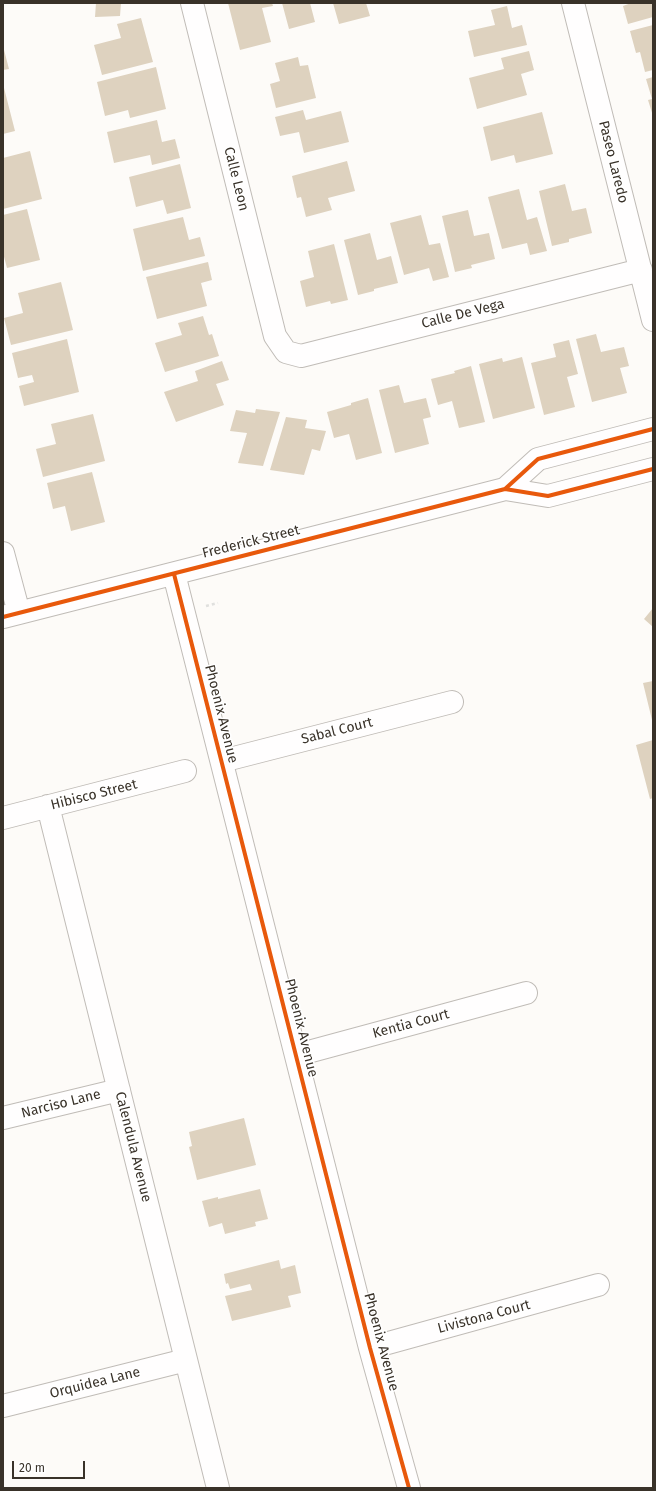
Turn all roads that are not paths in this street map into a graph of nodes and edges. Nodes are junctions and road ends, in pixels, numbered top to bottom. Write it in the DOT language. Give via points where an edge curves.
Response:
graph roads {
  1 [pos="192,3"];
  2 [pos="573,3"];
  3 [pos="641,270"];
  4 [pos="653,320"];
  5 [pos="286,352"];
  6 [pos="653,429"];
  7 [pos="653,469"];
  8 [pos="505,489"];
  9 [pos="3,554"];
  10 [pos="174,574"];
  11 [pos="11,615"];
  12 [pos="452,702"];
  13 [pos="222,761"];
  14 [pos="185,771"];
  15 [pos="48,806"];
  16 [pos="3,818"];
  17 [pos="526,993"];
  18 [pos="296,1055"];
  19 [pos="119,1090"];
  20 [pos="3,1118"];
  21 [pos="598,1285"];
  22 [pos="370,1348"];
  23 [pos="186,1360"];
  24 [pos="3,1406"];
  25 [pos="218,1488"];
  26 [pos="409,1488"];
  1 -- 5 [label="street, Calle Leon" via="275,336"];
  2 -- 3 [label="street, Paseo Laredo"];
  3 -- 4 [label="street, Paseo Laredo"];
  3 -- 5 [label="street, Calle De Vega" via="301,356"];
  6 -- 8 [label="street, Frederick Street" via="538,459"];
  7 -- 8 [label="street, Frederick Street" via="548,496"];
  8 -- 10 [label="street, Frederick Street"];
  9 -- 11 [label="street"];
  10 -- 11 [label="street, Frederick Street"];
  10 -- 13 [label="street, Phoenix Avenue"];
  12 -- 13 [label="street, Sabal Court"];
  13 -- 18 [label="street, Phoenix Avenue"];
  14 -- 15 [label="street, Hibisco Street"];
  15 -- 16 [label="street, Hibisco Street"];
  15 -- 19 [label="street, Calendula Avenue"];
  17 -- 18 [label="street, Kentia Court"];
  18 -- 22 [label="street, Phoenix Avenue"];
  19 -- 20 [label="street, Narciso Lane"];
  19 -- 23 [label="street, Calendula Avenue"];
  21 -- 22 [label="street, Livistona Court"];
  22 -- 26 [label="street, Phoenix Avenue"];
  23 -- 24 [label="street, Orquidea Lane"];
  23 -- 25 [label="street, Calendula Avenue"];
}
